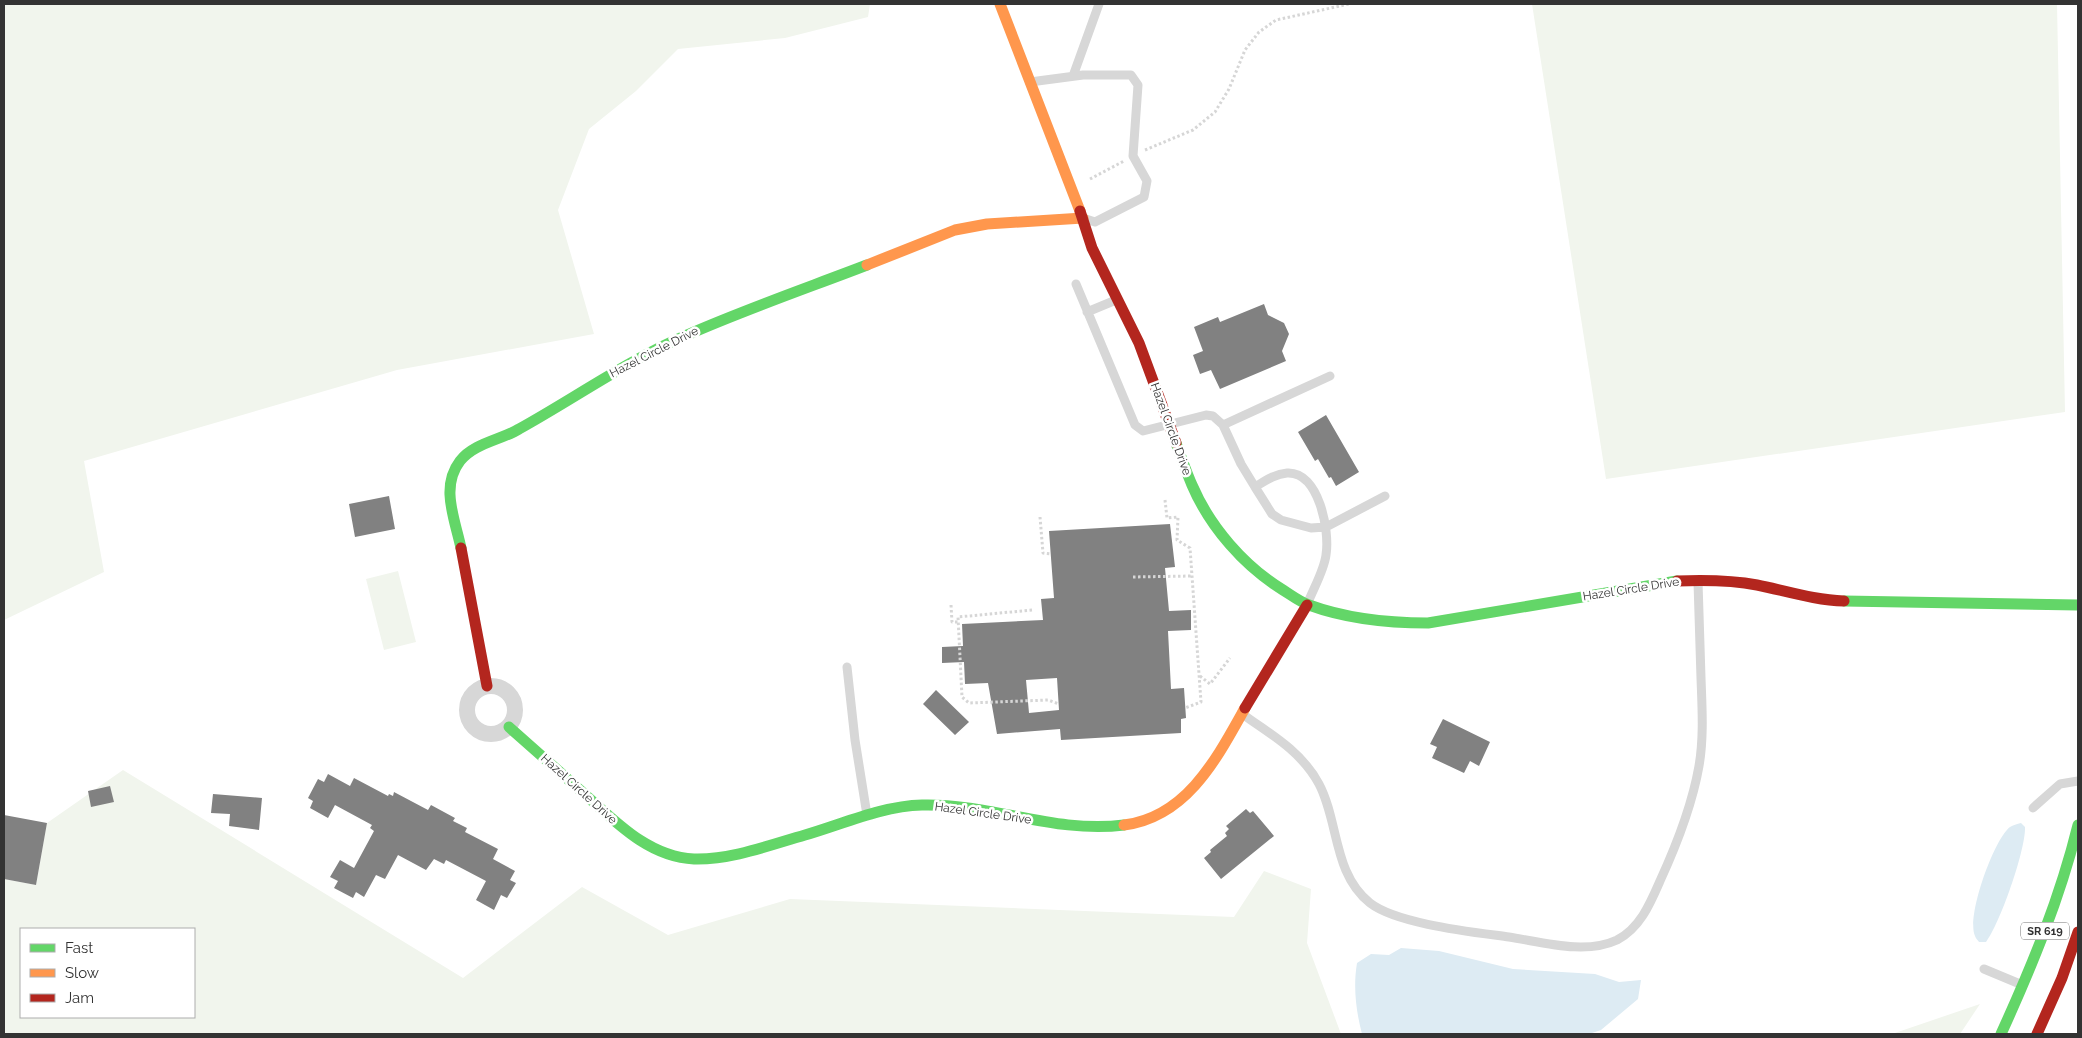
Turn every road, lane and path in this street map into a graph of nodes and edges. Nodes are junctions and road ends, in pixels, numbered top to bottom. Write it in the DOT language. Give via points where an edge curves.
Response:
graph roads {
  1 [pos="1000,4"];
  2 [pos="1099,4"];
  3 [pos="1350,4"];
  4 [pos="1073,76"];
  5 [pos="1030,82"];
  6 [pos="1133,156"];
  7 [pos="1072,189"];
  8 [pos="1083,218"];
  9 [pos="1076,284"];
  10 [pos="1118,299"];
  11 [pos="1088,312"];
  12 [pos="1330,376"];
  13 [pos="1169,425"];
  14 [pos="1223,425"];
  15 [pos="1255,487"];
  16 [pos="1385,496"];
  17 [pos="1165,500"];
  18 [pos="1040,517"];
  19 [pos="1326,527"];
  20 [pos="1051,554"];
  21 [pos="1192,576"];
  22 [pos="1133,577"];
  23 [pos="1698,580"];
  24 [pos="952,605"];
  25 [pos="1307,605"];
  26 [pos="2078,605"];
  27 [pos="1032,610"];
  28 [pos="958,622"];
  29 [pos="1230,658"];
  30 [pos="847,667"];
  31 [pos="1199,675"];
  32 [pos="487,686"];
  33 [pos="1059,704"];
  34 [pos="1185,708"];
  35 [pos="1242,714"];
  36 [pos="509,727"];
  37 [pos="2078,781"];
  38 [pos="2033,808"];
  39 [pos="867,816"];
  40 [pos="2078,825"];
  41 [pos="2078,932"];
  42 [pos="1984,969"];
  43 [pos="2024,985"];
  44 [pos="2002,1034"];
  45 [pos="2036,1034"];
  1 -- 5 [label="street, Hazel Circle Drive"];
  2 -- 4 [label="lane"];
  3 -- 6 [label="path" via="1276,20 1259,32 1245,50 1215,112 1193,130"];
  4 -- 5 [label="lane"];
  4 -- 6 [label="lane" via="1131,75 1138,85"];
  5 -- 7 [label="street, Hazel Circle Drive"];
  6 -- 7 [label="path"];
  6 -- 8 [label="lane" via="1147,180 1144,197 1095,222"];
  7 -- 8 [label="street, Hazel Circle Drive"];
  8 -- 10 [label="street, Hazel Circle Drive" via="1092,248"];
  8 -- 32 [label="street, Hazel Circle Drive" via="987,224 955,230 686,335 599,380 518,430 470,451 453,472 450,500"];
  9 -- 11 [label="lane"];
  10 -- 11 [label="lane"];
  10 -- 13 [label="street, Hazel Circle Drive" via="1139,343"];
  11 -- 13 [label="lane" via="1135,425 1143,431"];
  12 -- 14 [label="lane"];
  13 -- 14 [label="lane" via="1206,415 1213,416"];
  13 -- 25 [label="street, Hazel Circle Drive" via="1192,486 1229,543 1251,566"];
  14 -- 15 [label="lane"];
  15 -- 19 [label="lane" via="1268,509 1281,520 1311,528"];
  15 -- 19 [label="lane" via="1278,475 1295,474 1309,485 1321,504"];
  16 -- 19 [label="lane"];
  17 -- 21 [label="path" via="1167,518 1178,517 1177,540 1190,548"];
  18 -- 20 [label="path" via="1043,553"];
  19 -- 25 [label="lane" via="1326,558"];
  21 -- 22 [label="path"];
  21 -- 31 [label="path"];
  23 -- 25 [label="street, Hazel Circle Drive" via="1666,582 1428,622 1360,619"];
  23 -- 26 [label="street, Hazel Circle Drive" via="1758,585 1834,601"];
  23 -- 35 [label="lane" via="1703,719 1694,793 1674,850 1646,911 1627,933 1604,944 1584,947 1560,945 1474,932 1404,918 1380,909 1347,877 1328,805 1306,765 1290,748"];
  24 -- 28 [label="path" via="952,622"];
  25 -- 35 [label="street, Hazel Circle Drive"];
  27 -- 28 [label="path" via="958,617"];
  28 -- 33 [label="path" via="962,697 969,703 1048,700"];
  29 -- 31 [label="path" via="1210,684"];
  30 -- 39 [label="lane"];
  31 -- 34 [label="path" via="1201,702"];
  32 -- 36 [label="street" via="502,688 512,699 515,713"];
  32 -- 36 [label="street" via="470,697 466,711 468,719 478,731 486,734"];
  35 -- 39 [label="street, Hazel Circle Drive" via="1193,790 1163,813 1139,823 1089,828 949,806 921,805 888,809"];
  36 -- 39 [label="street, Hazel Circle Drive" via="630,834 648,846 685,858 720,857"];
  37 -- 38 [label="lane" via="2060,784"];
  40 -- 43 [label="street, SR 619" via="2051,915"];
  41 -- 45 [label="street, SR 619" via="2062,978"];
  42 -- 43 [label="lane"];
  43 -- 44 [label="street, SR 619"];
}
